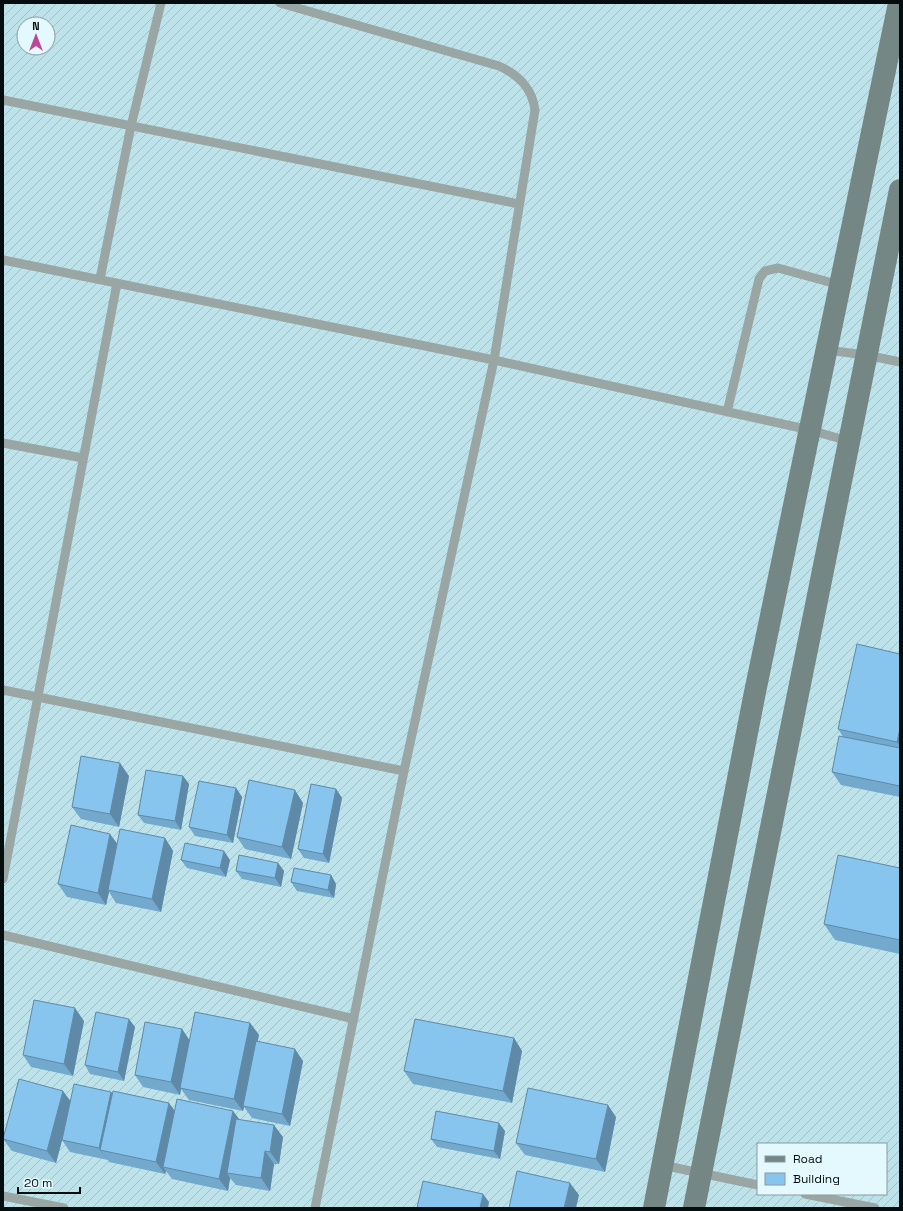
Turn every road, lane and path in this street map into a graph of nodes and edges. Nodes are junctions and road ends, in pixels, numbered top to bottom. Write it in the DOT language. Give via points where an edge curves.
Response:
graph roads {
  1 [pos="161,3"];
  2 [pos="280,3"];
  3 [pos="899,3"];
  4 [pos="3,100"];
  5 [pos="131,126"];
  6 [pos="900,190"];
  7 [pos="519,204"];
  8 [pos="3,260"];
  9 [pos="100,279"];
  10 [pos="116,282"];
  11 [pos="840,285"];
  12 [pos="826,350"];
  13 [pos="866,355"];
  14 [pos="494,360"];
  15 [pos="900,362"];
  16 [pos="727,412"];
  17 [pos="810,430"];
  18 [pos="848,441"];
  19 [pos="3,443"];
  20 [pos="83,458"];
  21 [pos="3,690"];
  22 [pos="39,696"];
  23 [pos="404,771"];
  24 [pos="3,879"];
  25 [pos="3,935"];
  26 [pos="354,1019"];
  27 [pos="662,1165"];
  28 [pos="701,1173"];
  29 [pos="757,1185"];
  30 [pos="810,1195"];
  31 [pos="3,1196"];
  32 [pos="64,1208"];
  33 [pos="315,1208"];
  34 [pos="654,1208"];
  35 [pos="694,1208"];
  36 [pos="876,1208"];
  1 -- 5 [label="lane"];
  2 -- 7 [label="lane" via="499,66 515,75 528,90 535,110"];
  3 -- 11 [label="street"];
  4 -- 5 [label="lane"];
  5 -- 7 [label="lane"];
  5 -- 9 [label="lane"];
  6 -- 13 [label="street"];
  7 -- 14 [label="lane"];
  8 -- 9 [label="lane"];
  9 -- 10 [label="lane"];
  10 -- 14 [label="lane"];
  10 -- 20 [label="lane"];
  11 -- 12 [label="street"];
  11 -- 16 [label="lane" via="778,268 765,271 759,279"];
  12 -- 13 [label="lane"];
  12 -- 17 [label="street"];
  13 -- 15 [label="lane"];
  13 -- 18 [label="street"];
  14 -- 16 [label="lane"];
  14 -- 23 [label="lane"];
  16 -- 17 [label="lane"];
  17 -- 18 [label="lane"];
  17 -- 27 [label="street" via="755,692"];
  18 -- 28 [label="street"];
  19 -- 20 [label="lane"];
  20 -- 22 [label="lane"];
  21 -- 22 [label="lane"];
  22 -- 23 [label="lane"];
  22 -- 24 [label="lane"];
  23 -- 26 [label="lane"];
  25 -- 26 [label="lane"];
  26 -- 33 [label="lane"];
  27 -- 28 [label="lane"];
  27 -- 34 [label="street"];
  28 -- 29 [label="lane"];
  28 -- 35 [label="street"];
  30 -- 36 [label="lane"];
  31 -- 32 [label="lane"];
}
